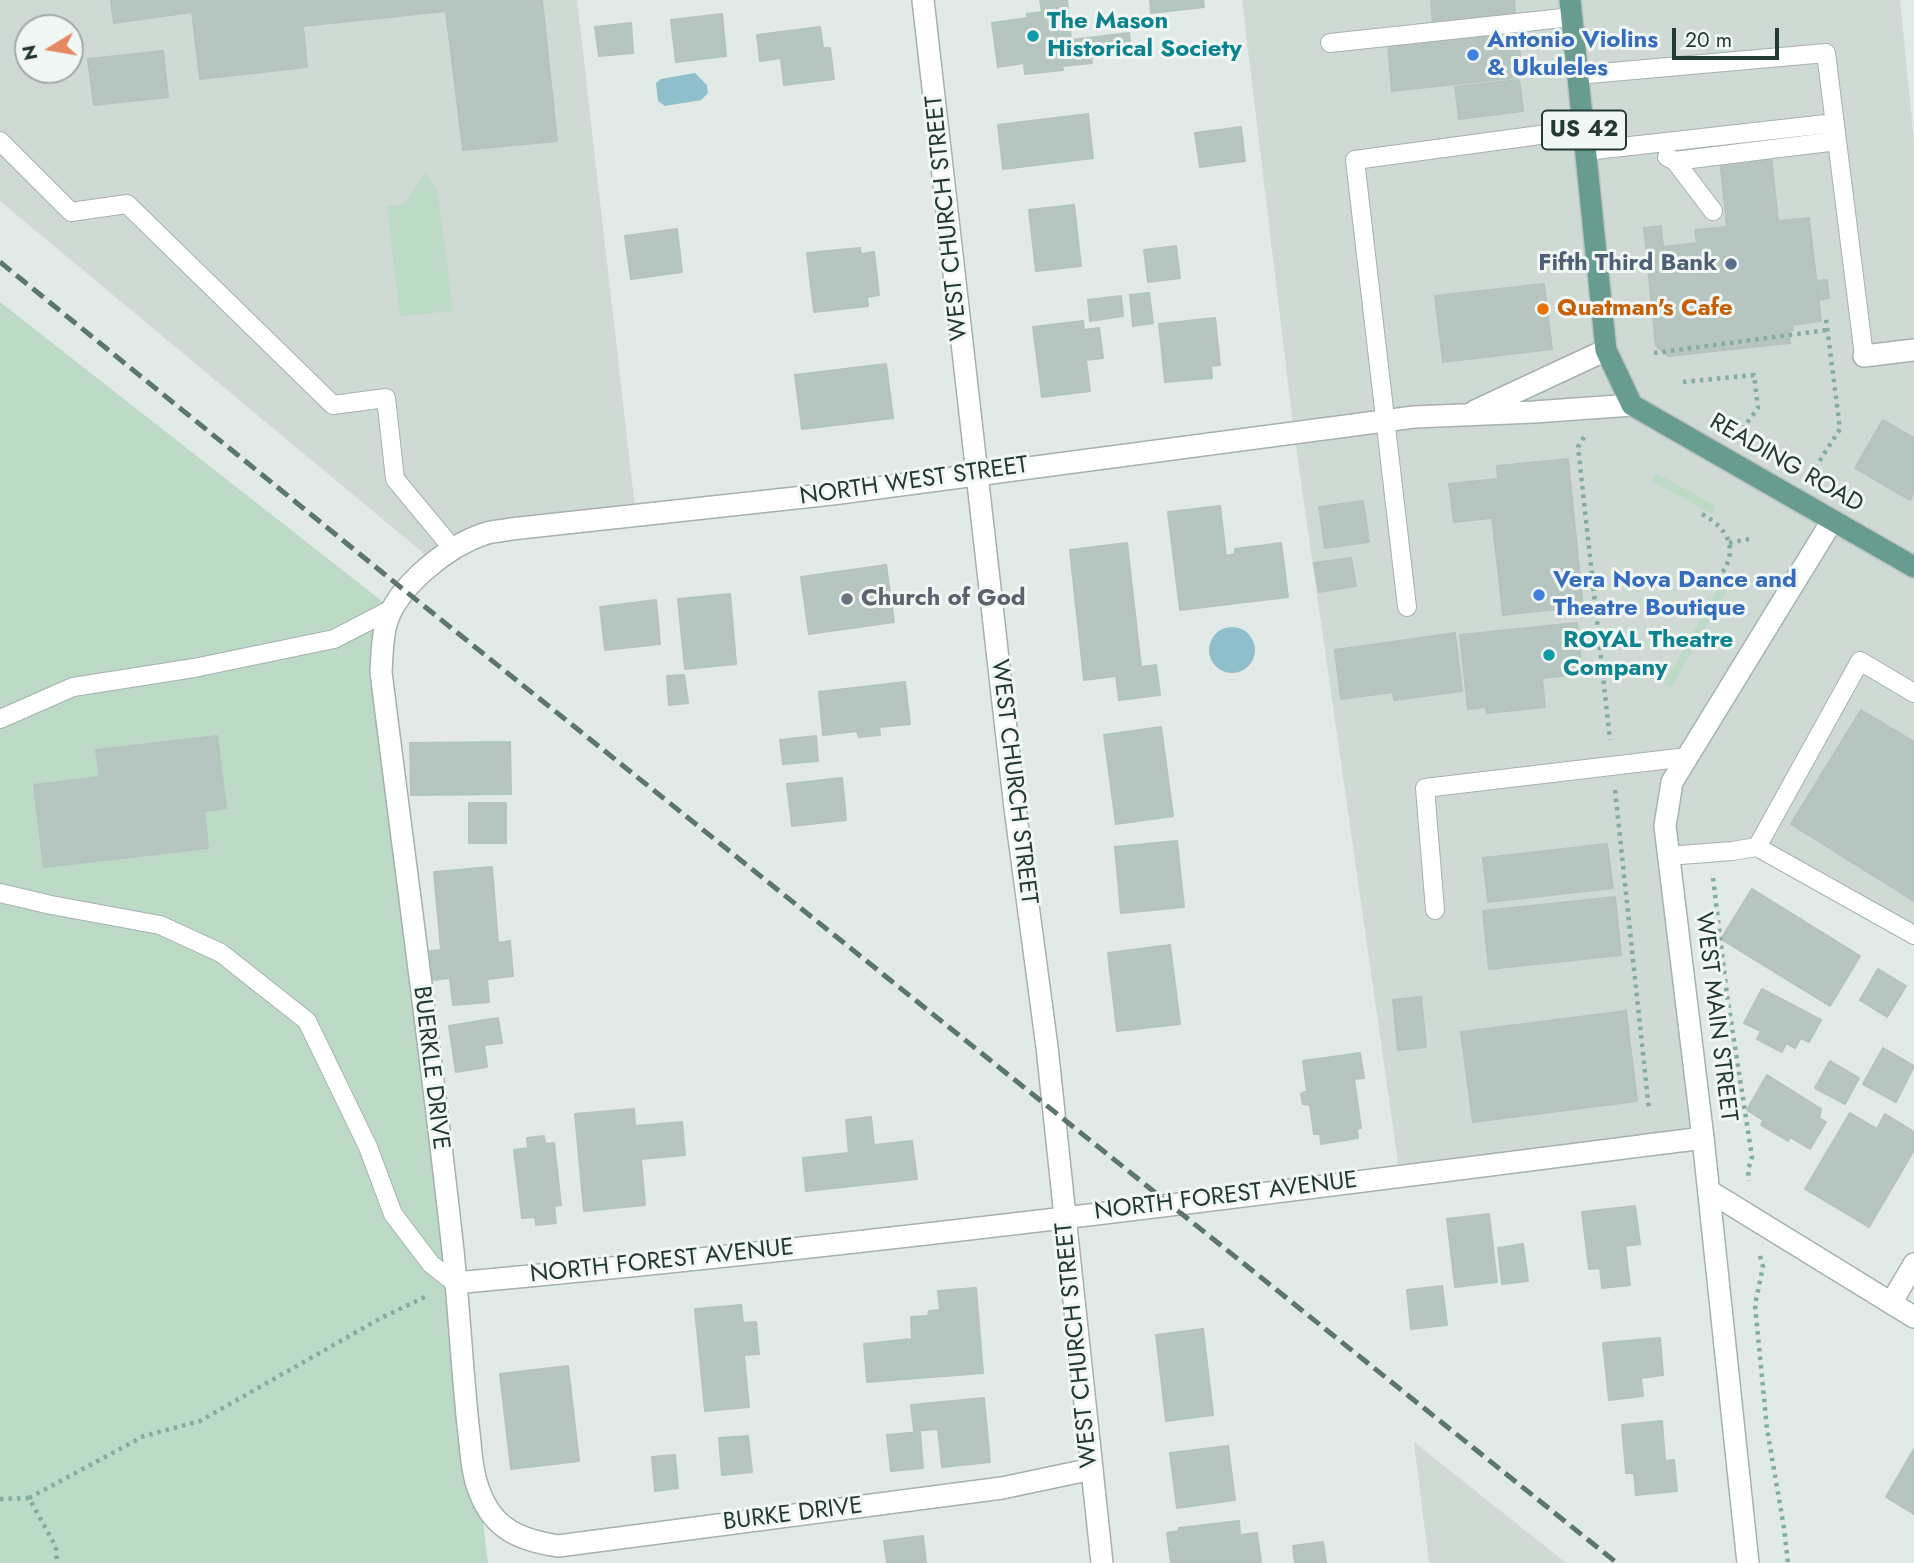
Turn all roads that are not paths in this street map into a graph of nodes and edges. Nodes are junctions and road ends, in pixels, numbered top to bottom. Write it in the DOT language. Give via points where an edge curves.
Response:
graph roads {
  1 [pos="923,0"];
  2 [pos="1571,9"];
  3 [pos="1330,43"];
  4 [pos="1578,75"];
  5 [pos="1584,129"];
  6 [pos="1836,132"];
  7 [pos="0,141"];
  8 [pos="1645,145"];
  9 [pos="1586,151"];
  10 [pos="1675,161"];
  11 [pos="1713,211"];
  12 [pos="1606,350"];
  13 [pos="1914,350"];
  14 [pos="1864,356"];
  15 [pos="1632,405"];
  16 [pos="1463,416"];
  17 [pos="1385,421"];
  18 [pos="976,474"];
  19 [pos="1832,521"];
  20 [pos="453,549"];
  21 [pos="1914,567"];
  22 [pos="1407,607"];
  23 [pos="392,609"];
  24 [pos="1914,693"];
  25 [pos="0,719"];
  26 [pos="1687,757"];
  27 [pos="1757,847"];
  28 [pos="1668,856"];
  29 [pos="0,893"];
  30 [pos="1435,910"];
  31 [pos="1914,935"];
  32 [pos="1703,1138"];
  33 [pos="1709,1191"];
  34 [pos="1064,1217"];
  35 [pos="1914,1264"];
  36 [pos="455,1283"];
  37 [pos="1891,1303"];
  38 [pos="1914,1317"];
  39 [pos="1092,1469"];
  40 [pos="499,1522"];
  41 [pos="1102,1563"];
  42 [pos="1748,1563"];
  1 -- 18 [label="street, WEST CHURCH STREET"];
  2 -- 3 [label="lane"];
  2 -- 4 [label="main road, US 42"];
  4 -- 5 [label="main road, US 42"];
  4 -- 6 [label="lane" via="1826,53"];
  5 -- 9 [label="main road, US 42"];
  5 -- 17 [label="lane" via="1355,160"];
  6 -- 8 [label="lane"];
  6 -- 10 [label="lane"];
  6 -- 14 [label="lane"];
  7 -- 20 [label="lane" via="71,212 127,204 333,405 386,398 396,479"];
  8 -- 9 [label="lane"];
  8 -- 10 [label="lane"];
  9 -- 12 [label="main road, US 42"];
  10 -- 11 [label="lane"];
  12 -- 15 [label="main road, US 42"];
  12 -- 16 [label="street, NORTH WEST STREET"];
  13 -- 14 [label="street"];
  15 -- 16 [label="street, NORTH WEST STREET"];
  15 -- 19 [label="main road, READING ROAD"];
  16 -- 17 [label="street, NORTH WEST STREET"];
  17 -- 18 [label="street, NORTH WEST STREET"];
  17 -- 22 [label="lane"];
  18 -- 20 [label="street, NORTH WEST STREET" via="511,529 484,534"];
  18 -- 34 [label="street, WEST CHURCH STREET"];
  19 -- 21 [label="main road, READING ROAD"];
  19 -- 26 [label="street, WEST MAIN STREET"];
  20 -- 23 [label="street, NORTH WEST STREET" via="404,590"];
  23 -- 25 [label="lane" via="334,639 73,687"];
  23 -- 36 [label="street, BUERKLE DRIVE" via="381,672"];
  24 -- 27 [label="lane" via="1860,662"];
  26 -- 28 [label="street, WEST MAIN STREET" via="1672,782 1665,826"];
  26 -- 30 [label="lane" via="1425,788"];
  27 -- 28 [label="lane"];
  27 -- 31 [label="lane"];
  28 -- 32 [label="street, WEST MAIN STREET"];
  29 -- 36 [label="lane" via="160,925 222,953 307,1021 368,1147 393,1214 431,1264"];
  32 -- 33 [label="street, WEST MAIN STREET"];
  32 -- 34 [label="street, NORTH FOREST AVENUE"];
  33 -- 37 [label="street"];
  33 -- 42 [label="street, WEST MAIN STREET"];
  34 -- 36 [label="street, NORTH FOREST AVENUE"];
  34 -- 39 [label="street, WEST CHURCH STREET"];
  35 -- 37 [label="street"];
  36 -- 40 [label="street, BUERKLE DRIVE" via="472,1462 479,1491"];
  37 -- 38 [label="street"];
  39 -- 40 [label="street, BURKE DRIVE" via="1002,1488 558,1546 528,1541"];
  39 -- 41 [label="street, WEST CHURCH STREET"];
}
